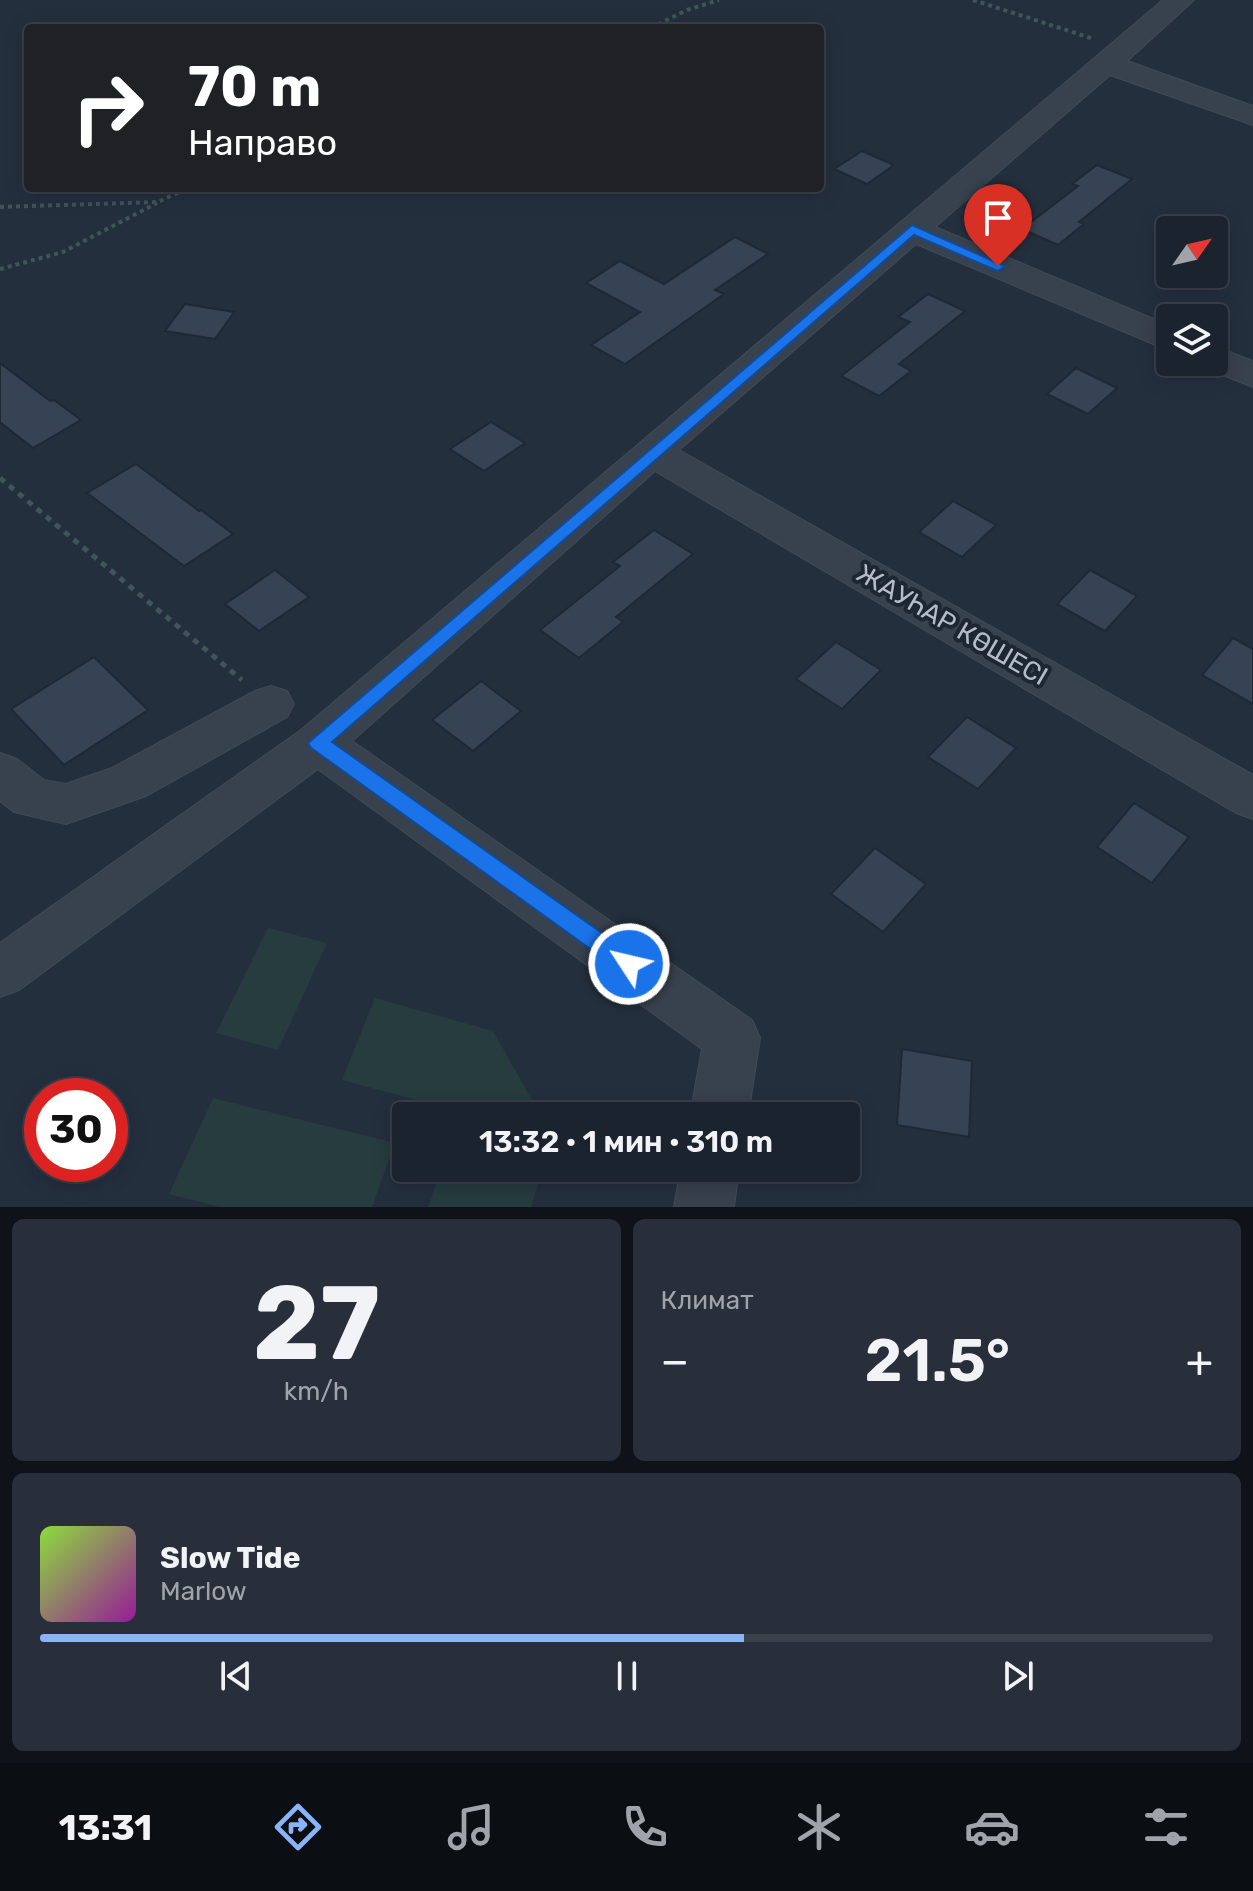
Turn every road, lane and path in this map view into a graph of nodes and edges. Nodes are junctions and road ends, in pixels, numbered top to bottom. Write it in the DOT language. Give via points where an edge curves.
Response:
graph roads {
  1 [pos="719,0"];
  2 [pos="973,0"];
  3 [pos="1180,0"];
  4 [pos="659,24"];
  5 [pos="1115,57"];
  6 [pos="1253,116"];
  7 [pos="179,192"];
  8 [pos="158,202"];
  9 [pos="0,207"];
  10 [pos="912,230"];
  11 [pos="0,269"];
  12 [pos="1156,334"];
  13 [pos="1228,364"];
  14 [pos="1253,375"];
  15 [pos="652,452"];
  16 [pos="0,478"];
  17 [pos="271,704"];
  18 [pos="318,743"];
  19 [pos="0,773"];
  20 [pos="1253,799"];
  21 [pos="0,973"];
  22 [pos="721,1102"];
  23 [pos="708,1182"];
  24 [pos="704,1207"];
  1 -- 4 [label="path"];
  2 -- 5 [label="path"];
  3 -- 5 [label="street"];
  5 -- 6 [label="street"];
  5 -- 10 [label="street"];
  7 -- 8 [label="path"];
  8 -- 9 [label="path"];
  8 -- 11 [label="path" via="61,256"];
  10 -- 12 [label="street"];
  10 -- 15 [label="street"];
  13 -- 14 [label="street"];
  15 -- 18 [label="street"];
  15 -- 20 [label="street, ЖАУҺАР КӨШЕСІ"];
  16 -- 17 [label="path"];
  17 -- 19 [label="street" via="129,782 66,804 31,798"];
  18 -- 21 [label="street"];
  18 -- 22 [label="street" via="732,1038"];
  23 -- 24 [label="street"];
}
